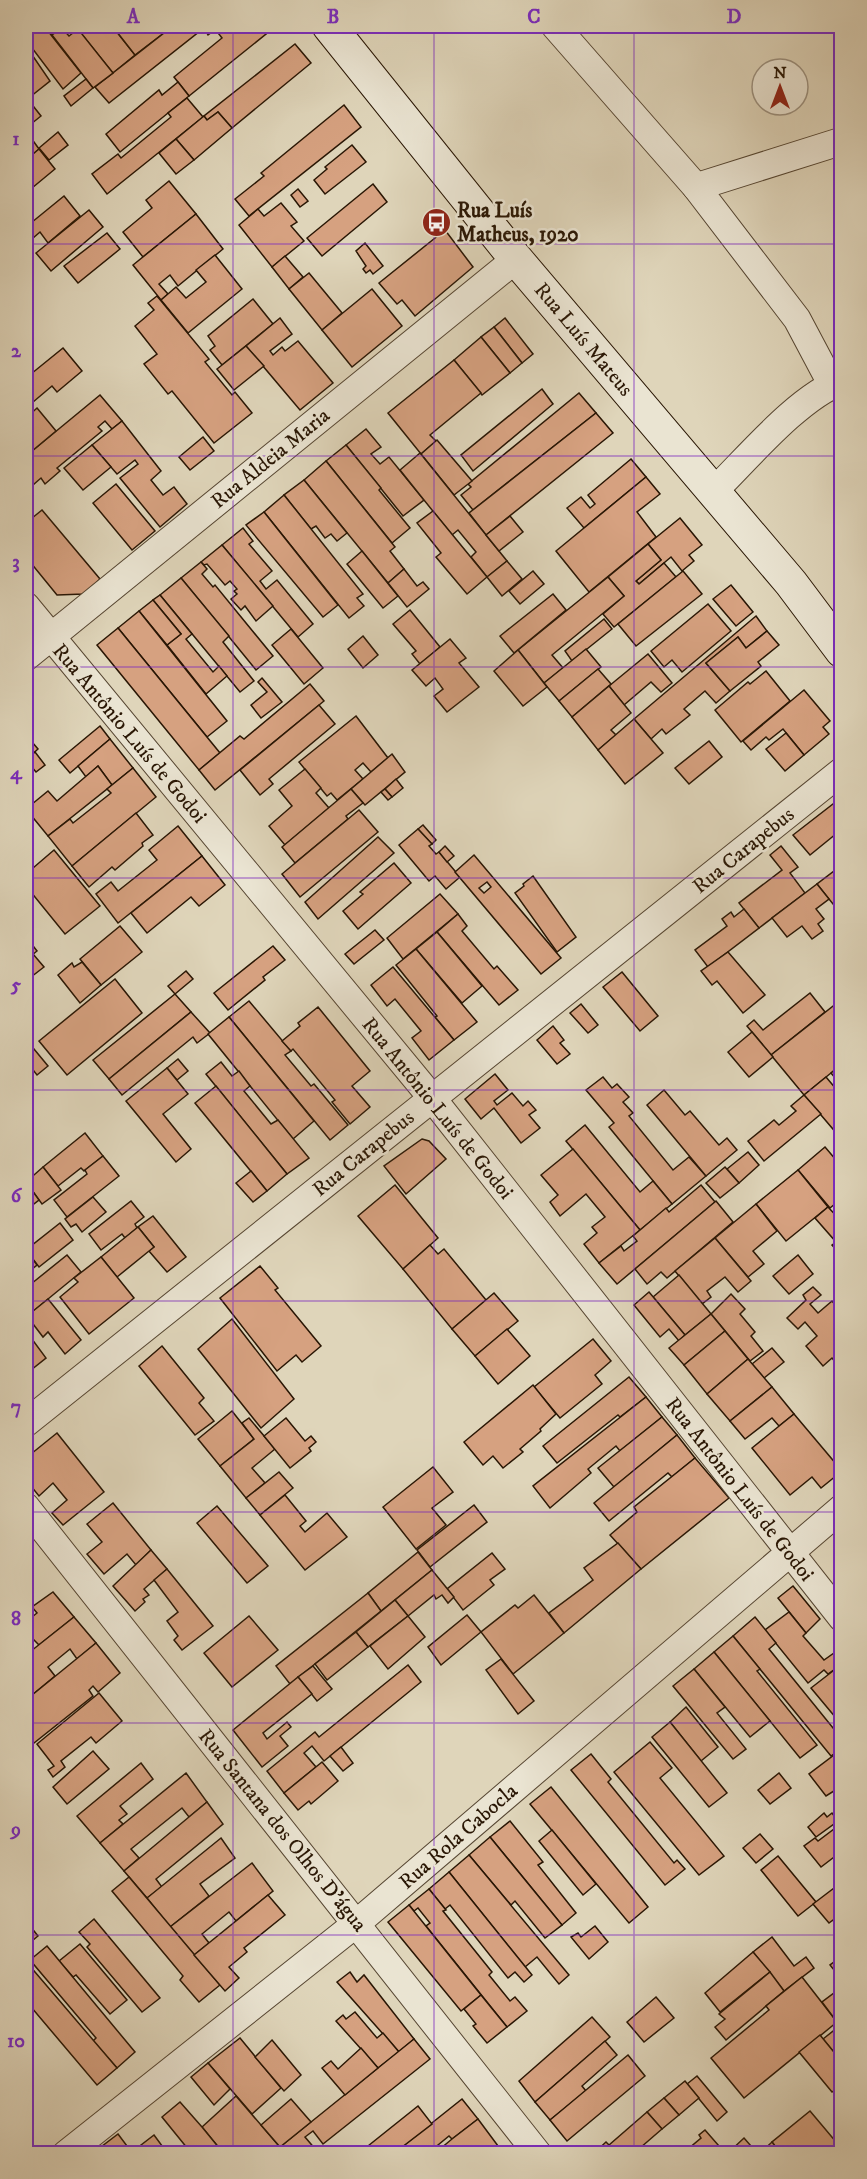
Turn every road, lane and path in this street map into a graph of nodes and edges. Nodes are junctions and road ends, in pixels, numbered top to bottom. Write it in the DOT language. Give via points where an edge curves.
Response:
graph roads {
  1 [pos="329,26"];
  2 [pos="555,26"];
  3 [pos="842,141"];
  4 [pos="696,187"];
  5 [pos="516,259"];
  6 [pos="837,383"];
  7 [pos="713,492"];
  8 [pos="26,606"];
  9 [pos="50,636"];
  10 [pos="842,651"];
  11 [pos="26,657"];
  12 [pos="842,771"];
  13 [pos="432,1098"];
  14 [pos="26,1423"];
  15 [pos="26,1507"];
  16 [pos="842,1509"];
  17 [pos="789,1553"];
  18 [pos="842,1618"];
  19 [pos="357,1923"];
  20 [pos="66,2154"];
  21 [pos="538,2154"];
  1 -- 5 [label="main road, Rua Luís Mateus"];
  2 -- 4 [label="street"];
  3 -- 4 [label="street"];
  4 -- 6 [label="street" via="797,319"];
  5 -- 7 [label="main road, Rua Luís Mateus"];
  5 -- 9 [label="street, Rua Aldeia Maria"];
  6 -- 7 [label="street" via="800,406"];
  7 -- 10 [label="main road, Rua Luís Mateus" via="791,583"];
  8 -- 9 [label="street, Rua Antônio Luís de Godoi"];
  9 -- 11 [label="street, Rua Aldeia Maria"];
  9 -- 13 [label="street, Rua Antônio Luís de Godoi"];
  12 -- 13 [label="street, Rua Carapebus"];
  13 -- 14 [label="street, Rua Carapebus"];
  13 -- 17 [label="street, Rua Antônio Luís de Godoi"];
  15 -- 19 [label="street, Rua Santana dos Olhos D'água"];
  16 -- 17 [label="street, Rua Rola Cabocla"];
  17 -- 18 [label="street, Rua Antônio Luís de Godoi"];
  17 -- 19 [label="street, Rua Rola Cabocla"];
  19 -- 20 [label="street, Rua Rola Cabocla"];
  19 -- 21 [label="street, Rua Santana dos Olhos D'água"];
}
